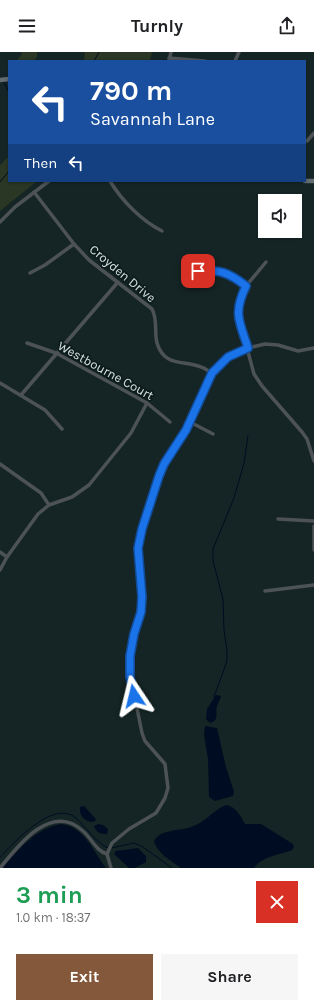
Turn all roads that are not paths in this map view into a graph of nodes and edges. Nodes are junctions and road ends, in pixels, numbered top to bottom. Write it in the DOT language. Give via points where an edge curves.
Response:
graph roads {
  1 [pos="170,52"];
  2 [pos="169,59"];
  3 [pos="187,60"];
  4 [pos="314,133"];
  5 [pos="307,141"];
  6 [pos="48,182"];
  7 [pos="111,182"];
  8 [pos="34,192"];
  9 [pos="0,222"];
  10 [pos="162,231"];
  11 [pos="74,244"];
  12 [pos="266,262"];
  13 [pos="198,271"];
  14 [pos="30,272"];
  15 [pos="118,282"];
  16 [pos="246,286"];
  17 [pos="27,343"];
  18 [pos="248,348"];
  19 [pos="314,348"];
  20 [pos="56,353"];
  21 [pos="212,373"];
  22 [pos="0,383"];
  23 [pos="22,395"];
  24 [pos="147,403"];
  25 [pos="170,422"];
  26 [pos="190,422"];
  27 [pos="62,429"];
  28 [pos="213,434"];
  29 [pos="314,461"];
  30 [pos="0,464"];
  31 [pos="49,505"];
  32 [pos="278,519"];
  33 [pos="314,521"];
  34 [pos="314,526"];
  35 [pos="314,550"];
  36 [pos="0,552"];
  37 [pos="8,557"];
  38 [pos="0,570"];
  39 [pos="314,585"];
  40 [pos="265,591"];
  41 [pos="108,852"];
  42 [pos="0,868"];
  43 [pos="111,868"];
  1 -- 2 [label="street"];
  2 -- 3 [label="street"];
  4 -- 5 [label="street"];
  6 -- 8 [label="street"];
  7 -- 10 [label="street" via="144,220"];
  8 -- 9 [label="street"];
  8 -- 11 [label="street, Croyden Drive"];
  11 -- 14 [label="street" via="45,265"];
  11 -- 15 [label="street, Croyden Drive" via="89,260"];
  12 -- 16 [label="street"];
  13 -- 16 [label="street" via="222,271 231,274"];
  15 -- 20 [label="street"];
  15 -- 21 [label="street, Croyden Drive" via="152,309 157,344 166,356 176,363 200,366"];
  16 -- 18 [label="street" via="238,307 239,320"];
  17 -- 20 [label="street, Westbourne Court"];
  18 -- 19 [label="street" via="272,344 298,351"];
  18 -- 21 [label="street" via="228,357"];
  18 -- 29 [label="street" via="257,379 302,432"];
  20 -- 23 [label="street"];
  20 -- 24 [label="street, Westbourne Court"];
  21 -- 26 [label="street"];
  22 -- 23 [label="street"];
  23 -- 27 [label="street" via="45,410"];
  24 -- 25 [label="street, Westbourne Court"];
  24 -- 31 [label="street" via="131,433 89,485 72,497"];
  26 -- 28 [label="street"];
  26 -- 41 [label="street" via="161,469 139,539 142,605 130,656 130,677 142,732 145,740 165,764 168,788 156,813 130,828"];
  30 -- 31 [label="street" via="41,493"];
  31 -- 37 [label="street" via="38,514"];
  32 -- 33 [label="street"];
  34 -- 35 [label="street"];
  36 -- 37 [label="street"];
  37 -- 38 [label="street"];
  39 -- 40 [label="street"];
  41 -- 42 [label="street" via="99,851 86,834 74,824 56,820 34,833"];
  41 -- 43 [label="street"];
}
